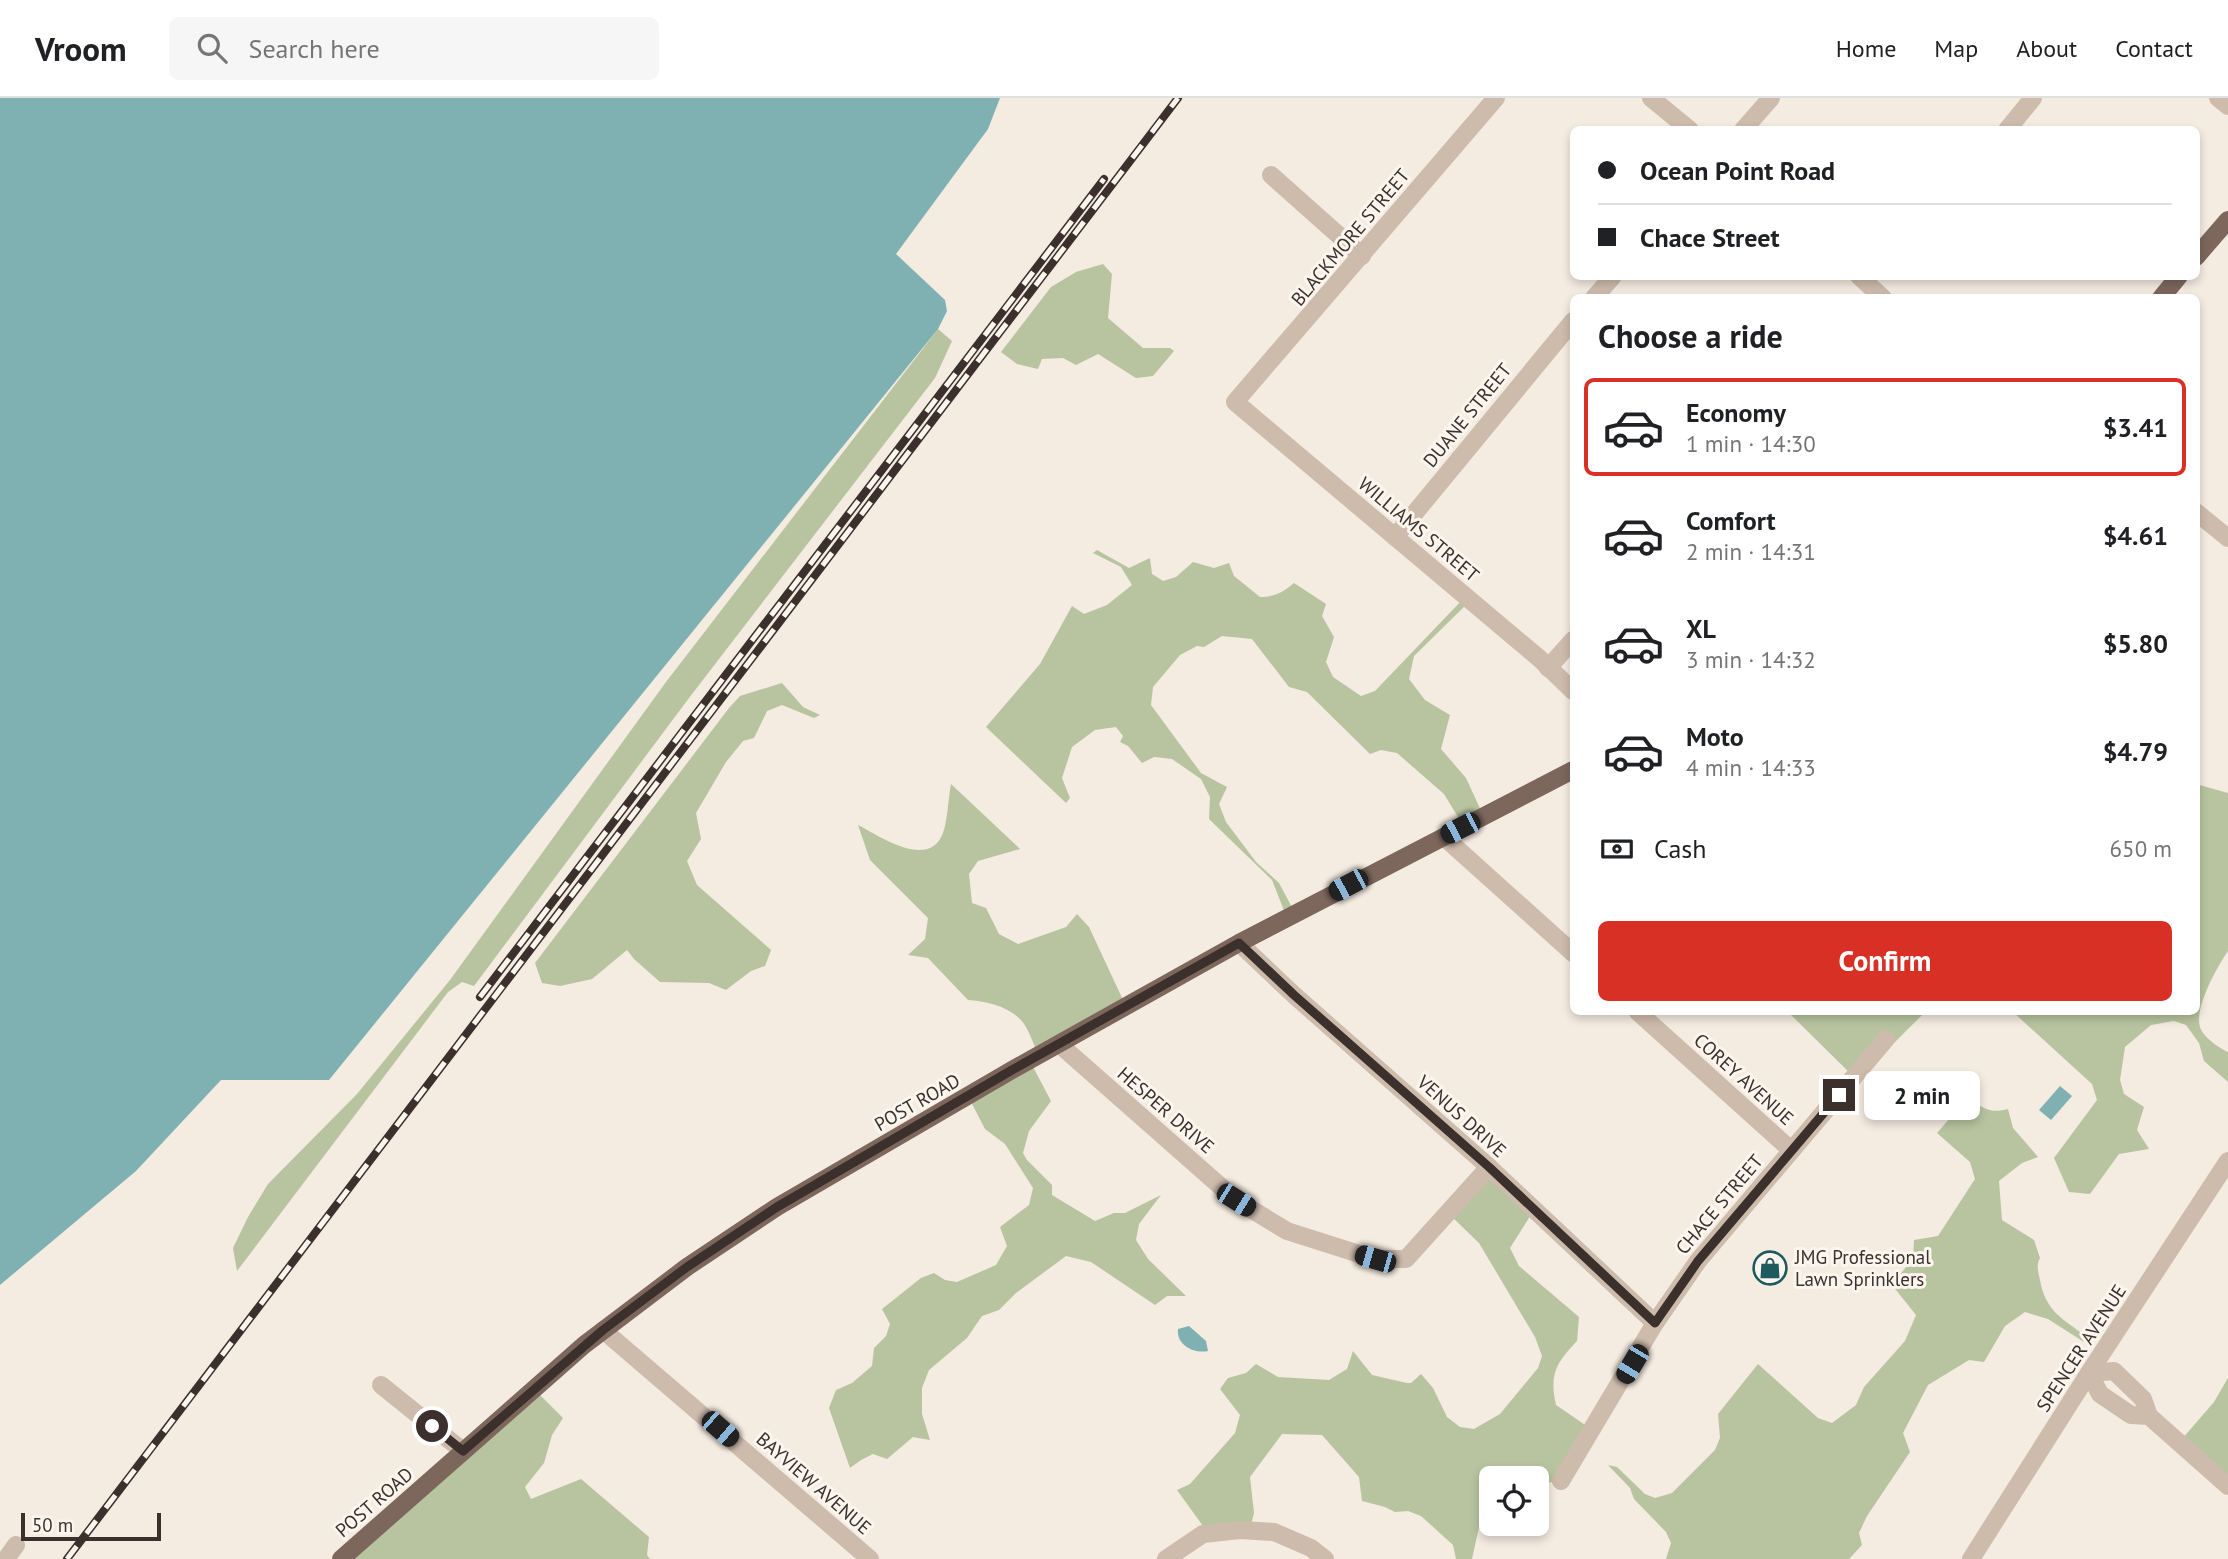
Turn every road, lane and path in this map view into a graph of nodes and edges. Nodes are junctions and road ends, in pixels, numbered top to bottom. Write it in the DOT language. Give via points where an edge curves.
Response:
graph roads {
  1 [pos="1496,98"];
  2 [pos="1651,98"];
  3 [pos="1771,98"];
  4 [pos="2033,98"];
  5 [pos="2218,98"];
  6 [pos="2228,106"];
  7 [pos="1685,126"];
  8 [pos="1746,126"];
  9 [pos="2010,126"];
  10 [pos="1271,175"];
  11 [pos="2228,220"];
  12 [pos="2200,252"];
  13 [pos="1362,256"];
  14 [pos="1610,280"];
  15 [pos="2176,280"];
  16 [pos="1597,294"];
  17 [pos="2164,294"];
  18 [pos="1570,325"];
  19 [pos="1236,402"];
  20 [pos="2200,515"];
  21 [pos="1395,537"];
  22 [pos="2228,538"];
  23 [pos="1570,643"];
  24 [pos="1548,668"];
  25 [pos="1570,688"];
  26 [pos="1570,772"];
  27 [pos="1444,837"];
  28 [pos="1239,943"];
  29 [pos="1570,950"];
  30 [pos="1641,1015"];
  31 [pos="1886,1040"];
  32 [pos="1059,1044"];
  33 [pos="1791,1150"];
  34 [pos="2228,1161"];
  35 [pos="1489,1167"];
  36 [pos="1655,1323"];
  37 [pos="603,1330"];
  38 [pos="2089,1373"];
  39 [pos="381,1385"];
  40 [pos="2149,1416"];
  41 [pos="463,1451"];
  42 [pos="1561,1480"];
  43 [pos="2228,1486"];
  44 [pos="341,1559"];
  45 [pos="870,1559"];
  46 [pos="1166,1559"];
  47 [pos="1325,1559"];
  48 [pos="1972,1559"];
  1 -- 13 [label="street, BLACKMORE STREET"];
  2 -- 7 [label="street"];
  3 -- 8 [label="street"];
  4 -- 9 [label="street"];
  5 -- 6 [label="street"];
  10 -- 13 [label="street"];
  11 -- 12 [label="main road"];
  13 -- 19 [label="street, BLACKMORE STREET"];
  14 -- 16 [label="street"];
  15 -- 17 [label="main road"];
  18 -- 21 [label="street, DUANE STREET"];
  19 -- 21 [label="street, WILLIAMS STREET"];
  20 -- 22 [label="street"];
  21 -- 24 [label="street, WILLIAMS STREET"];
  23 -- 24 [label="street"];
  24 -- 25 [label="street, WILLIAMS STREET"];
  26 -- 27 [label="main road, POST ROAD"];
  27 -- 28 [label="main road, POST ROAD"];
  27 -- 29 [label="street"];
  28 -- 32 [label="main road, POST ROAD"];
  28 -- 35 [label="street, VENUS DRIVE"];
  30 -- 33 [label="street, COREY AVENUE"];
  31 -- 33 [label="street, CHACE STREET"];
  32 -- 35 [label="street, HESPER DRIVE" via="1236,1200 1287,1231 1375,1259 1406,1259"];
  32 -- 37 [label="main road, POST ROAD" via="777,1207"];
  33 -- 36 [label="street, CHACE STREET" via="1698,1261"];
  34 -- 38 [label="street, SPENCER AVENUE"];
  35 -- 36 [label="street, VENUS DRIVE"];
  36 -- 42 [label="street, CHACE STREET"];
  37 -- 41 [label="main road, POST ROAD"];
  37 -- 45 [label="street, BAYVIEW AVENUE"];
  38 -- 40 [label="street" via="2099,1394 2131,1415"];
  38 -- 40 [label="street" via="2114,1371 2143,1399"];
  38 -- 48 [label="street, SPENCER AVENUE"];
  39 -- 41 [label="street"];
  40 -- 43 [label="street"];
  41 -- 44 [label="main road, POST ROAD"];
  46 -- 47 [label="street" via="1203,1534 1240,1530 1274,1532"];
}
